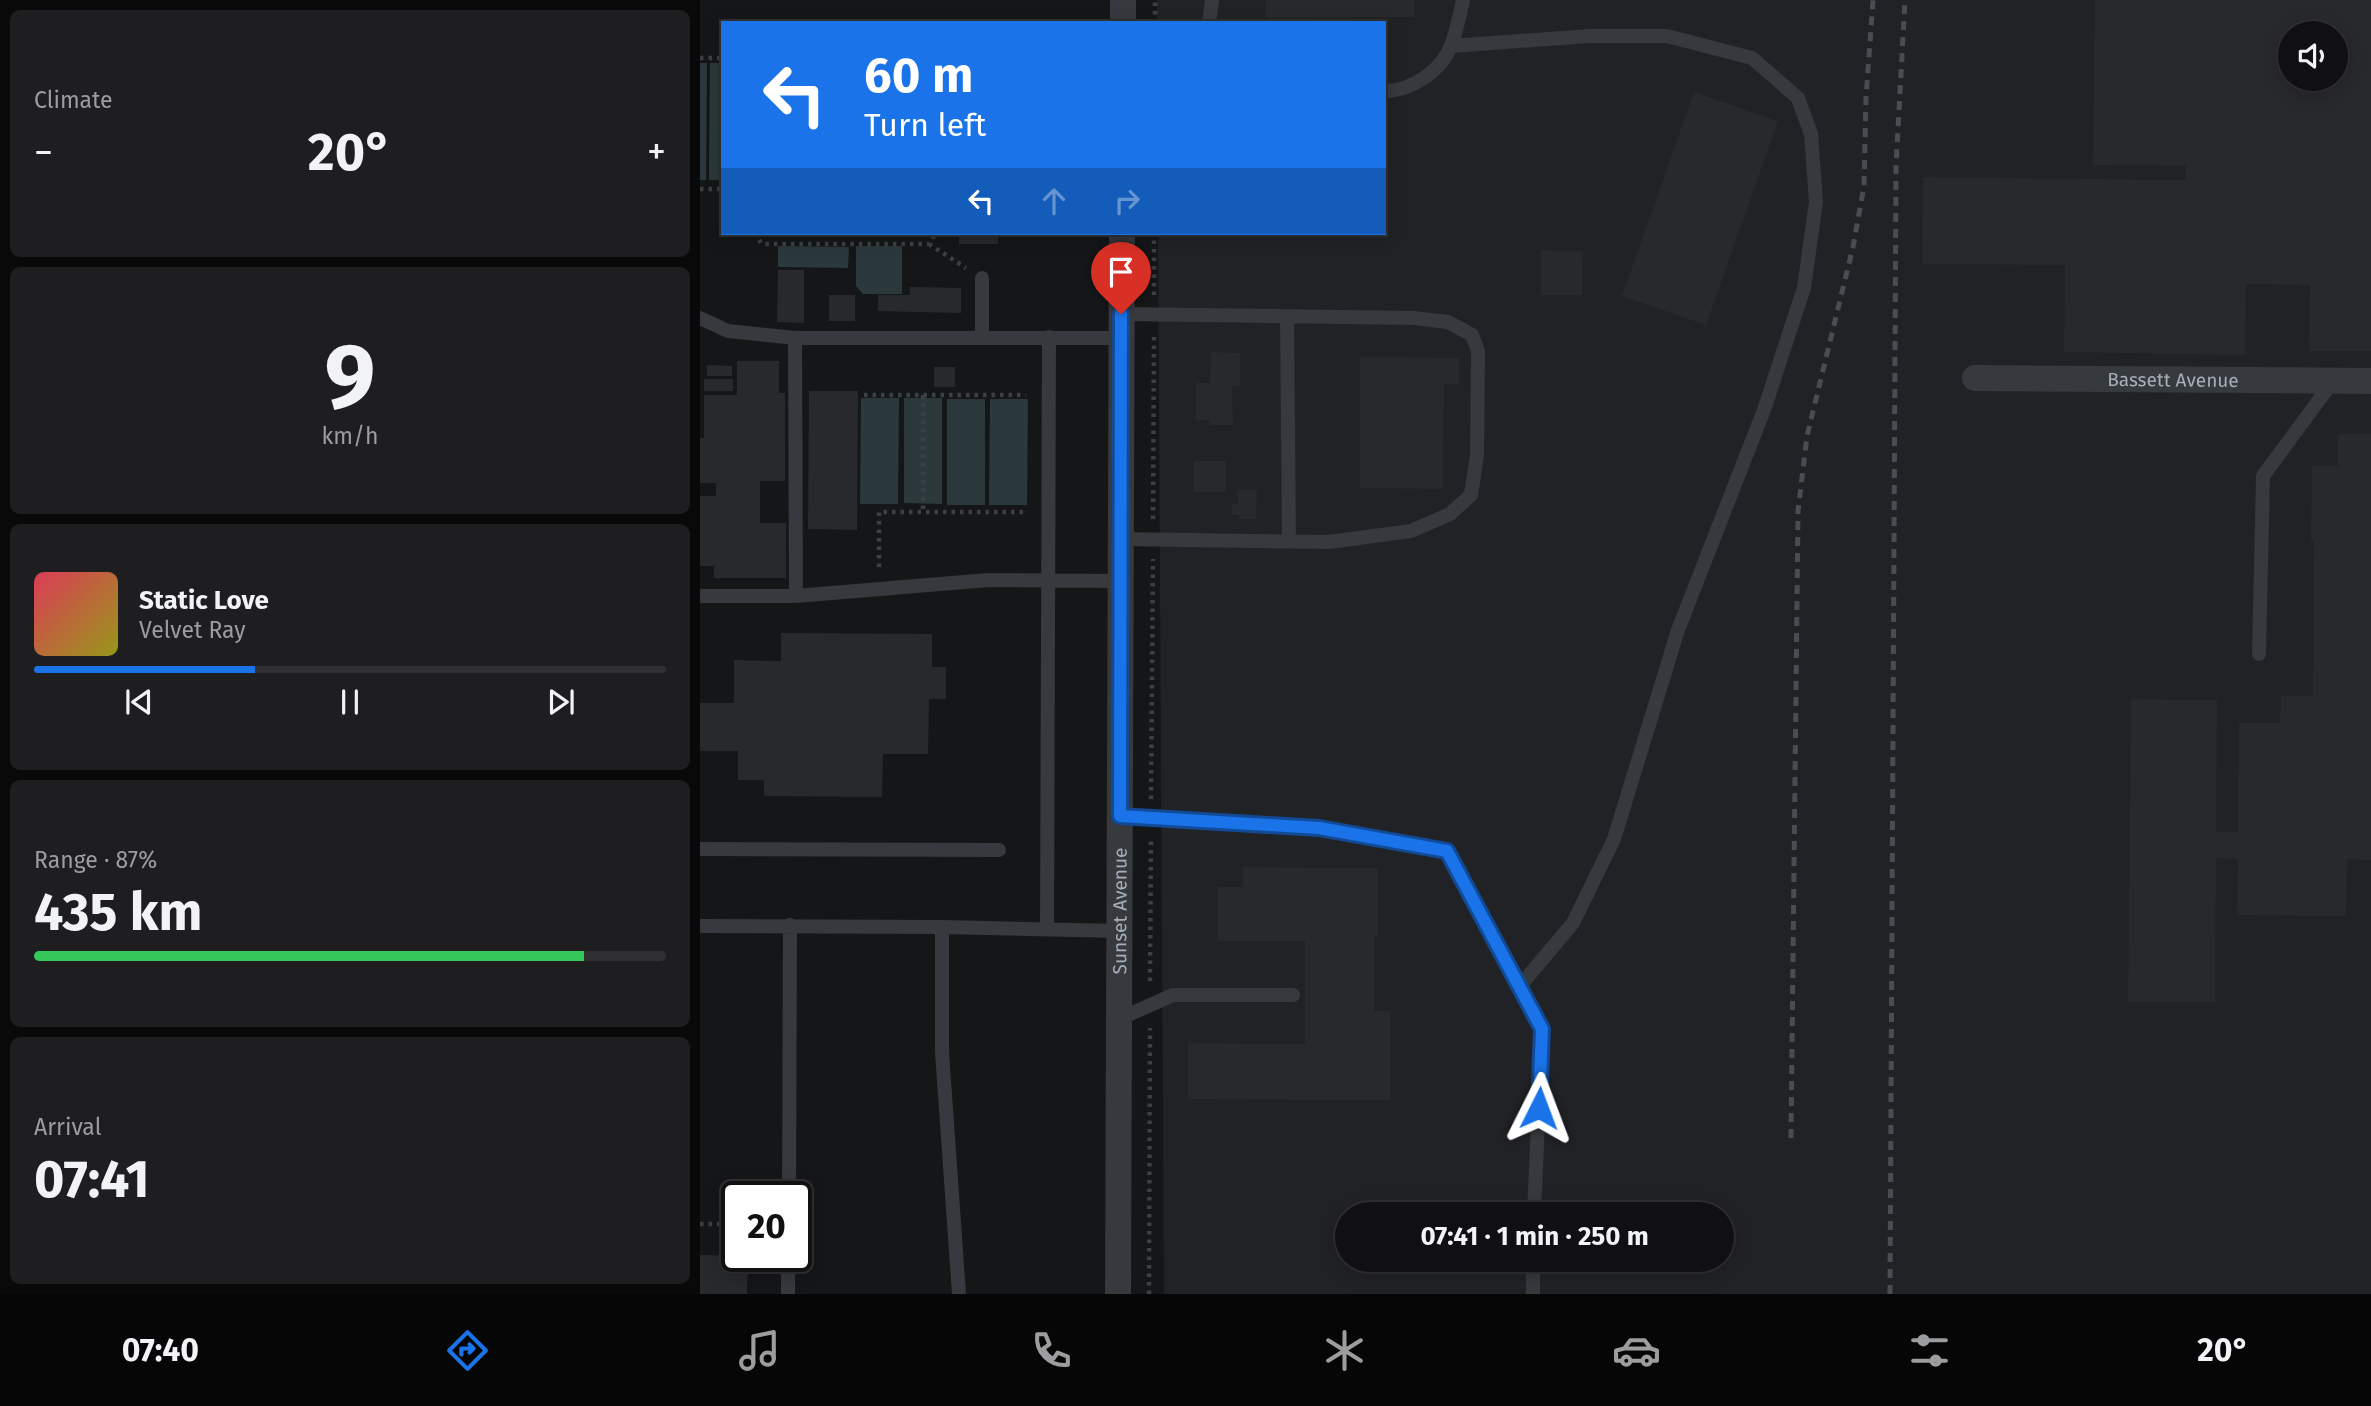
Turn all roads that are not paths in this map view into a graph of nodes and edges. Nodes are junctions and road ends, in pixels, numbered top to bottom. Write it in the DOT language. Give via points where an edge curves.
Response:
graph roads {
  1 [pos="1123,0"];
  2 [pos="1212,0"];
  3 [pos="1463,0"];
  4 [pos="1123,21"];
  5 [pos="1209,21"];
  6 [pos="1451,46"];
  7 [pos="1386,91"];
  8 [pos="1122,235"];
  9 [pos="982,278"];
  10 [pos="1287,317"];
  11 [pos="700,318"];
  12 [pos="1121,326"];
  13 [pos="1049,337"];
  14 [pos="795,338"];
  15 [pos="982,338"];
  16 [pos="1975,378"];
  17 [pos="2333,381"];
  18 [pos="2371,381"];
  19 [pos="1120,540"];
  20 [pos="1289,541"];
  21 [pos="1120,581"];
  22 [pos="1048,582"];
  23 [pos="700,596"];
  24 [pos="796,596"];
  25 [pos="2259,654"];
  26 [pos="1120,816"];
  27 [pos="700,849"];
  28 [pos="999,850"];
  29 [pos="790,925"];
  30 [pos="700,926"];
  31 [pos="942,927"];
  32 [pos="1047,929"];
  33 [pos="1119,931"];
  34 [pos="1520,986"];
  35 [pos="1293,995"];
  36 [pos="1119,1019"];
  37 [pos="789,1181"];
  38 [pos="1535,1202"];
  39 [pos="788,1272"];
  40 [pos="1533,1272"];
  41 [pos="788,1294"];
  42 [pos="959,1294"];
  43 [pos="1118,1294"];
  44 [pos="1532,1294"];
  1 -- 4 [label="street"];
  2 -- 5 [label="lane"];
  3 -- 6 [label="lane"];
  6 -- 7 [label="lane" via="1429,75 1398,91"];
  6 -- 34 [label="lane" via="1590,36 1667,36 1752,58 1798,98 1811,134 1816,202 1804,288 1764,410 1678,630 1614,839 1573,923"];
  8 -- 12 [label="street, Sunset Avenue"];
  9 -- 15 [label="lane"];
  10 -- 12 [label="lane" via="1154,316"];
  10 -- 20 [label="lane"];
  10 -- 20 [label="lane" via="1414,317 1448,322 1472,335 1478,351 1477,455 1471,495 1450,514 1412,531 1329,542"];
  11 -- 14 [label="lane" via="728,331"];
  12 -- 13 [label="lane"];
  12 -- 19 [label="street, Sunset Avenue"];
  13 -- 15 [label="lane"];
  13 -- 22 [label="lane"];
  14 -- 15 [label="lane"];
  14 -- 24 [label="lane"];
  16 -- 17 [label="street, Bassett Avenue"];
  17 -- 18 [label="street, Bassett Avenue"];
  17 -- 25 [label="lane" via="2263,476"];
  19 -- 20 [label="lane"];
  19 -- 21 [label="street, Sunset Avenue"];
  21 -- 22 [label="lane"];
  21 -- 26 [label="street, Sunset Avenue"];
  22 -- 24 [label="lane" via="988,580"];
  22 -- 32 [label="lane"];
  23 -- 24 [label="lane"];
  26 -- 33 [label="street, Sunset Avenue"];
  26 -- 34 [label="lane" via="1319,828 1447,851"];
  27 -- 28 [label="lane"];
  29 -- 30 [label="lane"];
  29 -- 31 [label="lane"];
  29 -- 37 [label="lane"];
  31 -- 32 [label="lane"];
  31 -- 42 [label="lane" via="942,1052"];
  32 -- 33 [label="lane"];
  33 -- 36 [label="street, Sunset Avenue"];
  34 -- 38 [label="lane" via="1542,1029"];
  35 -- 36 [label="lane" via="1173,995"];
  36 -- 43 [label="street, Sunset Avenue"];
  39 -- 41 [label="lane"];
  40 -- 44 [label="lane"];
}
